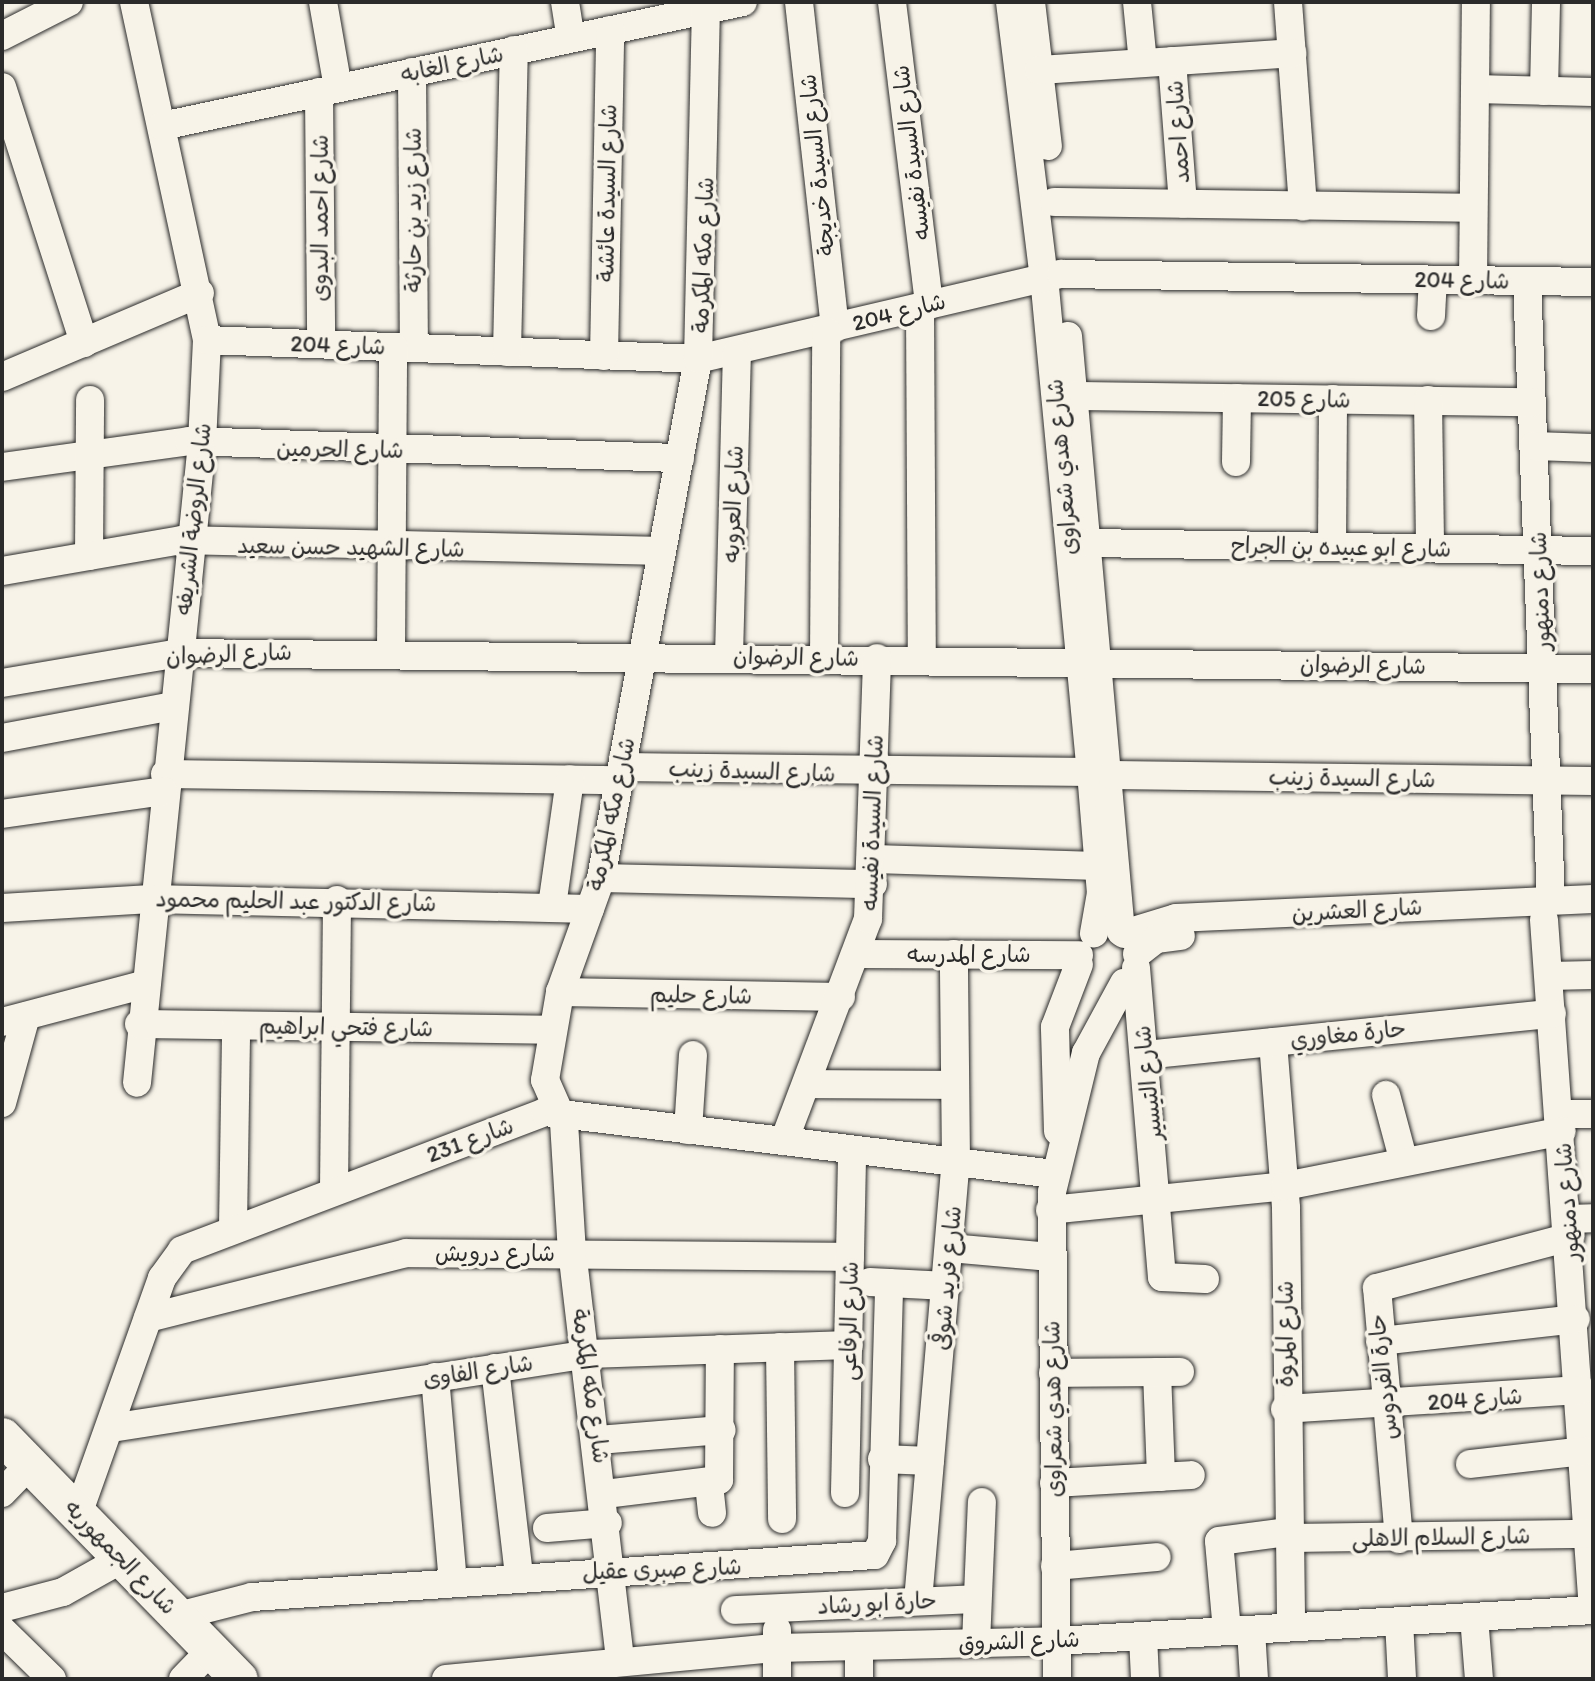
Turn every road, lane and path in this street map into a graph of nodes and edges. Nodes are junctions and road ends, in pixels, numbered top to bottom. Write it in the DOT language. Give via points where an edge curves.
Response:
graph roads {
  1 [pos="69,2"];
  2 [pos="134,2"];
  3 [pos="323,2"];
  4 [pos="565,2"];
  5 [pos="743,2"];
  6 [pos="799,2"];
  7 [pos="892,2"];
  8 [pos="1010,2"];
  9 [pos="1031,2"];
  10 [pos="1137,2"];
  11 [pos="1288,2"];
  12 [pos="1476,2"];
  13 [pos="1546,2"];
  14 [pos="707,6"];
  15 [pos="610,30"];
  16 [pos="2,36"];
  17 [pos="571,38"];
  18 [pos="514,50"];
  19 [pos="1292,54"];
  20 [pos="1172,61"];
  21 [pos="1143,63"];
  22 [pos="1039,70"];
  23 [pos="412,72"];
  24 [pos="2,87"];
  25 [pos="1475,89"];
  26 [pos="329,90"];
  27 [pos="1544,91"];
  28 [pos="1593,92"];
  29 [pos="162,126"];
  30 [pos="1054,202"];
  31 [pos="1183,204"];
  32 [pos="1304,206"];
  33 [pos="1473,208"];
  34 [pos="1053,275"];
  35 [pos="1433,280"];
  36 [pos="1472,280"];
  37 [pos="1527,281"];
  38 [pos="1593,282"];
  39 [pos="200,293"];
  40 [pos="924,306"];
  41 [pos="1431,316"];
  42 [pos="830,329"];
  43 [pos="207,340"];
  44 [pos="84,342"];
  45 [pos="321,344"];
  46 [pos="404,347"];
  47 [pos="507,352"];
  48 [pos="737,353"];
  49 [pos="604,356"];
  50 [pos="698,359"];
  51 [pos="5,367"];
  52 [pos="1075,396"];
  53 [pos="1237,398"];
  54 [pos="90,400"];
  55 [pos="1333,400"];
  56 [pos="1428,400"];
  57 [pos="1532,402"];
  58 [pos="202,443"];
  59 [pos="1534,446"];
  60 [pos="1593,448"];
  61 [pos="392,450"];
  62 [pos="91,453"];
  63 [pos="680,458"];
  64 [pos="1236,462"];
  65 [pos="2,467"];
  66 [pos="191,542"];
  67 [pos="1089,543"];
  68 [pos="1332,547"];
  69 [pos="391,548"];
  70 [pos="1430,548"];
  71 [pos="1538,550"];
  72 [pos="662,551"];
  73 [pos="1593,551"];
  74 [pos="89,556"];
  75 [pos="2,571"];
  76 [pos="391,651"];
  77 [pos="179,653"];
  78 [pos="643,654"];
  79 [pos="729,656"];
  80 [pos="824,657"];
  81 [pos="877,658"];
  82 [pos="922,659"];
  83 [pos="1090,662"];
  84 [pos="1542,668"];
  85 [pos="1593,669"];
  86 [pos="2,683"];
  87 [pos="173,706"];
  88 [pos="2,738"];
  89 [pos="875,771"];
  90 [pos="620,773"];
  91 [pos="1101,774"];
  92 [pos="570,779"];
  93 [pos="1547,781"];
  94 [pos="1593,781"];
  95 [pos="164,782"];
  96 [pos="2,814"];
  97 [pos="1099,866"];
  98 [pos="873,872"];
  99 [pos="601,878"];
  100 [pos="151,899"];
  101 [pos="1593,899"];
  102 [pos="337,900"];
  103 [pos="552,906"];
  104 [pos="2,908"];
  105 [pos="590,909"];
  106 [pos="1548,911"];
  107 [pos="1593,918"];
  108 [pos="1112,953"];
  109 [pos="859,954"];
  110 [pos="954,954"];
  111 [pos="1593,975"];
  112 [pos="1549,976"];
  113 [pos="142,985"];
  114 [pos="560,992"];
  115 [pos="841,997"];
  116 [pos="1552,1014"];
  117 [pos="14,1019"];
  118 [pos="139,1024"];
  119 [pos="236,1026"];
  120 [pos="335,1027"];
  121 [pos="553,1030"];
  122 [pos="1273,1042"];
  123 [pos="693,1055"];
  124 [pos="1145,1055"];
  125 [pos="137,1083"];
  126 [pos="808,1084"];
  127 [pos="956,1085"];
  128 [pos="1386,1095"];
  129 [pos="2,1103"];
  130 [pos="559,1111"];
  131 [pos="1593,1114"];
  132 [pos="1561,1123"];
  133 [pos="688,1130"];
  134 [pos="1060,1140"];
  135 [pos="784,1142"];
  136 [pos="852,1150"];
  137 [pos="957,1162"];
  138 [pos="1404,1162"];
  139 [pos="1054,1174"];
  140 [pos="1285,1186"];
  141 [pos="334,1190"];
  142 [pos="1159,1197"];
  143 [pos="1050,1210"];
  144 [pos="1577,1225"];
  145 [pos="233,1227"];
  146 [pos="950,1248"];
  147 [pos="572,1253"];
  148 [pos="1051,1257"];
  149 [pos="850,1269"];
  150 [pos="1205,1279"];
  151 [pos="889,1283"];
  152 [pos="947,1286"];
  153 [pos="1581,1309"];
  154 [pos="148,1318"];
  155 [pos="1380,1341"];
  156 [pos="849,1345"];
  157 [pos="780,1347"];
  158 [pos="720,1349"];
  159 [pos="588,1354"];
  160 [pos="495,1368"];
  161 [pos="1053,1373"];
  162 [pos="435,1377"];
  163 [pos="1386,1405"];
  164 [pos="1585,1405"];
  165 [pos="1284,1409"];
  166 [pos="111,1428"];
  167 [pos="722,1430"];
  168 [pos="2,1436"];
  169 [pos="598,1440"];
  170 [pos="1584,1451"];
  171 [pos="882,1459"];
  172 [pos="930,1461"];
  173 [pos="30,1464"];
  174 [pos="1470,1464"];
  175 [pos="1191,1475"];
  176 [pos="1161,1477"];
  177 [pos="1054,1483"];
  178 [pos="709,1485"];
  179 [pos="2,1493"];
  180 [pos="845,1493"];
  181 [pos="605,1494"];
  182 [pos="982,1502"];
  183 [pos="712,1513"];
  184 [pos="78,1514"];
  185 [pos="782,1519"];
  186 [pos="608,1523"];
  187 [pos="547,1528"];
  188 [pos="1591,1534"];
  189 [pos="1288,1535"];
  190 [pos="1399,1539"];
  191 [pos="1157,1557"];
  192 [pos="122,1559"];
  193 [pos="1055,1566"];
  194 [pos="614,1570"];
  195 [pos="519,1576"];
  196 [pos="453,1581"];
  197 [pos="977,1599"];
  198 [pos="918,1601"];
  199 [pos="2,1608"];
  200 [pos="776,1608"];
  201 [pos="735,1610"];
  202 [pos="1593,1610"];
  203 [pos="178,1616"];
  204 [pos="1474,1616"];
  205 [pos="1399,1621"];
  206 [pos="1291,1627"];
  207 [pos="2,1630"];
  208 [pos="1239,1630"];
  209 [pos="1143,1636"];
  210 [pos="1056,1641"];
  211 [pos="976,1643"];
  212 [pos="859,1646"];
  213 [pos="777,1648"];
  214 [pos="211,1650"];
  215 [pos="620,1658"];
  216 [pos="657,1668"];
  217 [pos="52,1679"];
  218 [pos="183,1679"];
  219 [pos="239,1679"];
  220 [pos="446,1679"];
  221 [pos="777,1679"];
  222 [pos="859,1679"];
  223 [pos="1057,1679"];
  224 [pos="1145,1679"];
  225 [pos="1254,1679"];
  226 [pos="1402,1679"];
  227 [pos="1479,1679"];
  1 -- 16 [label="street"];
  2 -- 29 [label="street, شارع الروضة الشريفه"];
  3 -- 26 [label="street, شارع احمد البدوى"];
  4 -- 17 [label="street"];
  5 -- 14 [label="street, شارع الغابه"];
  6 -- 42 [label="street, شارع السيدة خديجة"];
  7 -- 40 [label="street, شارع السيدة نفيسه"];
  8 -- 34 [label="street, شارع هدي شعراوى"];
  9 -- 22 [label="street, شارع هدي شعراوى"];
  10 -- 21 [label="street"];
  11 -- 19 [label="street"];
  12 -- 25 [label="street"];
  13 -- 27 [label="street"];
  14 -- 15 [label="street, شارع الغابه"];
  14 -- 50 [label="street, شارع مكه المكرمة"];
  15 -- 17 [label="street, شارع الغابه"];
  15 -- 49 [label="street, شارع السيدة عائشة"];
  17 -- 18 [label="street, شارع الغابه"];
  18 -- 23 [label="street, شارع الغابه"];
  18 -- 47 [label="street"];
  19 -- 20 [label="street"];
  19 -- 32 [label="street"];
  20 -- 21 [label="street"];
  20 -- 31 [label="street, شارع احمد"];
  21 -- 22 [label="street"];
  22 -- 30 [label="street, شارع هدي شعراوى"];
  23 -- 26 [label="street, شارع الغابه"];
  23 -- 46 [label="street, شارع زيد بن حارثة"];
  24 -- 44 [label="street"];
  25 -- 27 [label="street"];
  25 -- 33 [label="street"];
  26 -- 29 [label="street, شارع الغابه"];
  26 -- 45 [label="street, شارع احمد البدوى"];
  27 -- 28 [label="street"];
  29 -- 39 [label="street, شارع الروضة الشريفه"];
  30 -- 31 [label="street"];
  30 -- 34 [label="street, شارع هدي شعراوى"];
  31 -- 32 [label="street"];
  32 -- 33 [label="street"];
  33 -- 36 [label="street"];
  34 -- 35 [label="street, شارع 204"];
  34 -- 40 [label="street, شارع 204"];
  34 -- 52 [label="street, شارع هدي شعراوى"];
  34 -- 83 [label="street, شارع هدي شعراوى"];
  35 -- 36 [label="street, شارع 204"];
  35 -- 41 [label="street"];
  36 -- 37 [label="street, شارع 204"];
  37 -- 38 [label="street, شارع 204"];
  37 -- 57 [label="street, شارع دمنهور"];
  39 -- 43 [label="street, شارع الروضة الشريفه"];
  39 -- 44 [label="street"];
  40 -- 42 [label="street, شارع 204"];
  40 -- 82 [label="street, شارع السيدة نفيسه"];
  42 -- 48 [label="street, شارع 204"];
  42 -- 80 [label="street, شارع السيدة خديجة"];
  43 -- 45 [label="street, شارع 204"];
  43 -- 58 [label="street, شارع الروضة الشريفه"];
  44 -- 51 [label="street"];
  45 -- 46 [label="street, شارع 204"];
  46 -- 47 [label="street, شارع 204"];
  46 -- 61 [label="street, شارع زيد بن حارثة"];
  47 -- 49 [label="street, شارع 204"];
  48 -- 50 [label="street, شارع 204"];
  48 -- 79 [label="street, شارع العروبه"];
  49 -- 50 [label="street, شارع 204"];
  50 -- 63 [label="street, شارع مكه المكرمة"];
  52 -- 53 [label="street, شارع 205"];
  52 -- 67 [label="street, شارع هدي شعراوى"];
  53 -- 55 [label="street, شارع 205"];
  53 -- 64 [label="street"];
  54 -- 62 [label="street"];
  55 -- 56 [label="street, شارع 205"];
  55 -- 68 [label="street"];
  56 -- 57 [label="street, شارع 205"];
  56 -- 70 [label="street"];
  57 -- 59 [label="street, شارع دمنهور"];
  58 -- 61 [label="street, شارع الحرمين"];
  58 -- 62 [label="street, شارع الحرمين"];
  58 -- 66 [label="street, شارع الروضة الشريفه"];
  59 -- 60 [label="street"];
  59 -- 71 [label="street, شارع دمنهور"];
  61 -- 63 [label="street, شارع الحرمين"];
  61 -- 69 [label="street, شارع زيد بن حارثة"];
  62 -- 65 [label="street, شارع الحرمين"];
  62 -- 74 [label="street"];
  63 -- 72 [label="street, شارع مكه المكرمة"];
  66 -- 69 [label="street, شارع الشهيد حسن سعيد"];
  66 -- 74 [label="street, شارع الشهيد حسن سعيد"];
  66 -- 77 [label="street, شارع الروضة الشريفه"];
  67 -- 68 [label="street, شارع ابو عبيده بن الجراح"];
  67 -- 83 [label="street, شارع هدي شعراوى"];
  68 -- 70 [label="street, شارع ابو عبيده بن الجراح"];
  69 -- 72 [label="street, شارع الشهيد حسن سعيد"];
  69 -- 76 [label="street, شارع زيد بن حارثة"];
  70 -- 71 [label="street, شارع ابو عبيده بن الجراح"];
  71 -- 73 [label="street, شارع ابو عبيده بن الجراح"];
  71 -- 84 [label="street, شارع دمنهور"];
  72 -- 78 [label="street, شارع مكه المكرمة"];
  74 -- 75 [label="street, شارع الشهيد حسن سعيد"];
  76 -- 77 [label="street, شارع الرضوان"];
  76 -- 78 [label="street, شارع الرضوان"];
  77 -- 86 [label="street, شارع الرضوان"];
  77 -- 87 [label="street, شارع الروضة الشريفه"];
  78 -- 79 [label="street, شارع الرضوان"];
  78 -- 90 [label="street, شارع مكه المكرمة"];
  79 -- 80 [label="street, شارع الرضوان"];
  80 -- 81 [label="street, شارع الرضوان"];
  81 -- 82 [label="street, شارع الرضوان"];
  81 -- 89 [label="street, شارع السيدة نفيسه"];
  82 -- 83 [label="street, شارع الرضوان"];
  83 -- 84 [label="street, شارع الرضوان"];
  83 -- 91 [label="street, شارع هدي شعراوى"];
  84 -- 85 [label="street, شارع الرضوان"];
  84 -- 93 [label="street, شارع دمنهور"];
  87 -- 88 [label="street"];
  87 -- 95 [label="street, شارع الروضة الشريفه"];
  89 -- 90 [label="street, شارع السيدة زينب"];
  89 -- 91 [label="street, شارع السيدة زينب"];
  89 -- 98 [label="street, شارع السيدة نفيسه"];
  90 -- 92 [label="street, شارع السيدة زينب"];
  90 -- 99 [label="street, شارع مكه المكرمة"];
  91 -- 93 [label="street, شارع السيدة زينب"];
  91 -- 97 [label="street, شارع هدي شعراوى"];
  91 -- 108 [label="street, شارع هدي شعراوى"];
  92 -- 95 [label="street, شارع السيدة زينب"];
  92 -- 103 [label="street"];
  93 -- 94 [label="street, شارع السيدة زينب"];
  93 -- 106 [label="street, شارع دمنهور"];
  95 -- 96 [label="street, شارع السيدة زينب"];
  95 -- 100 [label="street, شارع الروضة الشريفه"];
  97 -- 98 [label="street"];
  97 -- 108 [label="street, شارع هدي شعراوى"];
  98 -- 99 [label="street"];
  98 -- 109 [label="street, شارع السيدة نفيسه"];
  99 -- 105 [label="street, شارع مكه المكرمة"];
  100 -- 102 [label="street, شارع الدكتور عبد الحليم محمود"];
  100 -- 104 [label="street, شارع الدكتور عبد الحليم محمود"];
  100 -- 113 [label="street, شارع الروضة الشريفه"];
  101 -- 106 [label="street, شارع العشرين"];
  102 -- 103 [label="street, شارع الدكتور عبد الحليم محمود"];
  102 -- 120 [label="street"];
  103 -- 105 [label="street, شارع الدكتور عبد الحليم محمود"];
  105 -- 114 [label="street, شارع مكه المكرمة"];
  106 -- 107 [label="street, شارع العشرين"];
  106 -- 108 [label="street, شارع العشرين" via="1168,936"];
  106 -- 112 [label="street, شارع دمنهور"];
  108 -- 110 [label="street, شارع المدرسه"];
  108 -- 124 [label="street, شارع التيسير"];
  108 -- 134 [label="street, شارع هدي شعراوى" via="1096,1027"];
  108 -- 134 [label="street, شارع هدي شعراوى" via="1055,1027 1052,1067"];
  109 -- 110 [label="street, شارع المدرسه"];
  109 -- 115 [label="street, شارع السيدة نفيسه"];
  110 -- 127 [label="street, شارع فريد شوقى"];
  111 -- 112 [label="street"];
  112 -- 116 [label="street, شارع دمنهور"];
  113 -- 117 [label="street"];
  113 -- 118 [label="street, شارع الروضة الشريفه"];
  114 -- 115 [label="street, شارع حليم"];
  114 -- 121 [label="street, شارع مكه المكرمة"];
  115 -- 126 [label="street, شارع السيدة نفيسه"];
  116 -- 122 [label="street, حارة مغاوري"];
  116 -- 132 [label="street, شارع دمنهور"];
  117 -- 129 [label="street"];
  118 -- 119 [label="street, شارع فتحي ابراهيم"];
  118 -- 125 [label="street, شارع الروضة الشريفه"];
  119 -- 120 [label="street, شارع فتحي ابراهيم"];
  119 -- 145 [label="street"];
  120 -- 121 [label="street, شارع فتحي ابراهيم"];
  120 -- 141 [label="street"];
  121 -- 130 [label="street, شارع مكه المكرمة" via="546,1089"];
  122 -- 124 [label="street, حارة مغاوري"];
  122 -- 140 [label="street, شارع المروة"];
  123 -- 133 [label="street"];
  124 -- 142 [label="street, شارع التيسير"];
  126 -- 127 [label="street"];
  126 -- 135 [label="street, شارع السيدة نفيسه"];
  127 -- 137 [label="street, شارع فريد شوقى"];
  128 -- 138 [label="street"];
  130 -- 133 [label="street, شارع 231"];
  130 -- 141 [label="street, شارع 231"];
  130 -- 147 [label="street, شارع مكه المكرمة"];
  131 -- 132 [label="street"];
  132 -- 138 [label="street"];
  132 -- 144 [label="street, شارع دمنهور"];
  133 -- 135 [label="street, شارع 231"];
  134 -- 139 [label="street, شارع هدي شعراوى"];
  135 -- 136 [label="street, شارع 231"];
  136 -- 137 [label="street, شارع 231"];
  136 -- 149 [label="street, شارع الرفاعى"];
  137 -- 139 [label="street, شارع 231"];
  137 -- 146 [label="street, شارع فريد شوقى"];
  138 -- 140 [label="street"];
  139 -- 143 [label="street, شارع هدي شعراوى"];
  140 -- 142 [label="street"];
  140 -- 165 [label="street, شارع المروة"];
  141 -- 145 [label="street, شارع 231"];
  142 -- 143 [label="street"];
  142 -- 150 [label="street, شارع التيسير" via="1162,1279"];
  143 -- 148 [label="street, شارع هدي شعراوى"];
  144 -- 153 [label="street, شارع دمنهور"];
  144 -- 155 [label="street, حارة الفردوس" via="1380,1286 1375,1296"];
  145 -- 154 [label="street, شارع 231" via="173,1258"];
  146 -- 148 [label="street"];
  146 -- 152 [label="street, شارع فريد شوقى"];
  147 -- 149 [label="street, شارع درويش"];
  147 -- 154 [label="street, شارع درويش" via="381,1255"];
  147 -- 159 [label="street, شارع مكه المكرمة"];
  148 -- 161 [label="street, شارع هدي شعراوى"];
  149 -- 151 [label="street, شارع درويش"];
  149 -- 156 [label="street, شارع الرفاعى"];
  151 -- 152 [label="street, شارع درويش"];
  151 -- 171 [label="street, شارع صبرى عقيل"];
  152 -- 172 [label="street, شارع فريد شوقى"];
  153 -- 155 [label="street"];
  153 -- 164 [label="street, شارع دمنهور"];
  154 -- 166 [label="street, شارع 231"];
  155 -- 163 [label="street, حارة الفردوس"];
  156 -- 157 [label="street, شارع الفاوى"];
  156 -- 180 [label="street, شارع الرفاعى"];
  157 -- 158 [label="street, شارع الفاوى"];
  157 -- 185 [label="street"];
  158 -- 159 [label="street, شارع الفاوى"];
  158 -- 167 [label="street"];
  159 -- 160 [label="street, شارع الفاوى"];
  159 -- 169 [label="street, شارع مكه المكرمة"];
  160 -- 162 [label="street, شارع الفاوى"];
  160 -- 195 [label="street"];
  161 -- 176 [label="street" via="1169,1372"];
  161 -- 177 [label="street, شارع هدي شعراوى"];
  162 -- 166 [label="street, شارع الفاوى"];
  162 -- 196 [label="street"];
  163 -- 164 [label="street, شارع 204"];
  163 -- 165 [label="street, شارع 204"];
  163 -- 190 [label="street, حارة الفردوس"];
  164 -- 170 [label="street, شارع دمنهور"];
  165 -- 189 [label="street, شارع المروة"];
  166 -- 184 [label="street, شارع 231"];
  167 -- 169 [label="street"];
  167 -- 178 [label="street" via="723,1473"];
  168 -- 173 [label="main road, شارع الجمهوريه"];
  169 -- 181 [label="street, شارع مكه المكرمة"];
  170 -- 174 [label="street"];
  170 -- 188 [label="street, شارع دمنهور"];
  171 -- 172 [label="street"];
  171 -- 194 [label="street, شارع صبرى عقيل" via="882,1541 869,1558"];
  172 -- 198 [label="street, شارع فريد شوقى"];
  173 -- 179 [label="street"];
  173 -- 184 [label="main road, شارع الجمهوريه"];
  175 -- 176 [label="street"];
  176 -- 177 [label="street"];
  177 -- 193 [label="street, شارع هدي شعراوى"];
  178 -- 181 [label="street"];
  178 -- 183 [label="street"];
  181 -- 186 [label="street, شارع مكه المكرمة"];
  182 -- 197 [label="street"];
  184 -- 192 [label="main road, شارع الجمهوريه"];
  186 -- 187 [label="street"];
  186 -- 194 [label="street, شارع مكه المكرمة"];
  188 -- 190 [label="street, شارع السلام الاهلى"];
  188 -- 202 [label="street, شارع دمنهور"];
  189 -- 190 [label="street, شارع السلام الاهلى"];
  189 -- 206 [label="street, شارع المروة"];
  189 -- 208 [label="street, شارع السلام الاهلى" via="1219,1541"];
  191 -- 193 [label="street"];
  192 -- 199 [label="street" via="63,1592"];
  192 -- 203 [label="main road, شارع الجمهوريه"];
  193 -- 210 [label="street, شارع هدي شعراوى"];
  194 -- 195 [label="street, شارع صبرى عقيل"];
  194 -- 215 [label="street, شارع مكه المكرمة"];
  195 -- 196 [label="street, شارع صبرى عقيل"];
  196 -- 203 [label="street, شارع صبرى عقيل" via="252,1597"];
  197 -- 198 [label="street, حارة ابو رشاد"];
  197 -- 211 [label="street"];
  198 -- 200 [label="street, حارة ابو رشاد"];
  200 -- 201 [label="street, حارة ابو رشاد"];
  200 -- 213 [label="street"];
  202 -- 204 [label="street, شارع الشروق"];
  203 -- 214 [label="main road, شارع الجمهوريه"];
  204 -- 205 [label="street, شارع الشروق"];
  204 -- 227 [label="street"];
  205 -- 206 [label="street, شارع الشروق"];
  205 -- 226 [label="street"];
  206 -- 208 [label="street, شارع الشروق"];
  207 -- 217 [label="street"];
  208 -- 209 [label="street, شارع الشروق"];
  208 -- 225 [label="street"];
  209 -- 210 [label="street, شارع الشروق"];
  209 -- 224 [label="street"];
  210 -- 211 [label="street, شارع الشروق"];
  210 -- 223 [label="street, شارع هدي شعراوى"];
  211 -- 212 [label="street, شارع الشروق"];
  212 -- 213 [label="street, شارع الشروق"];
  212 -- 222 [label="street"];
  213 -- 216 [label="street, شارع الشروق"];
  213 -- 221 [label="street"];
  214 -- 218 [label="street"];
  214 -- 219 [label="main road, شارع الجمهوريه"];
  215 -- 216 [label="street, شارع الشروق"];
  215 -- 220 [label="street, شارع الشروق"];
}
